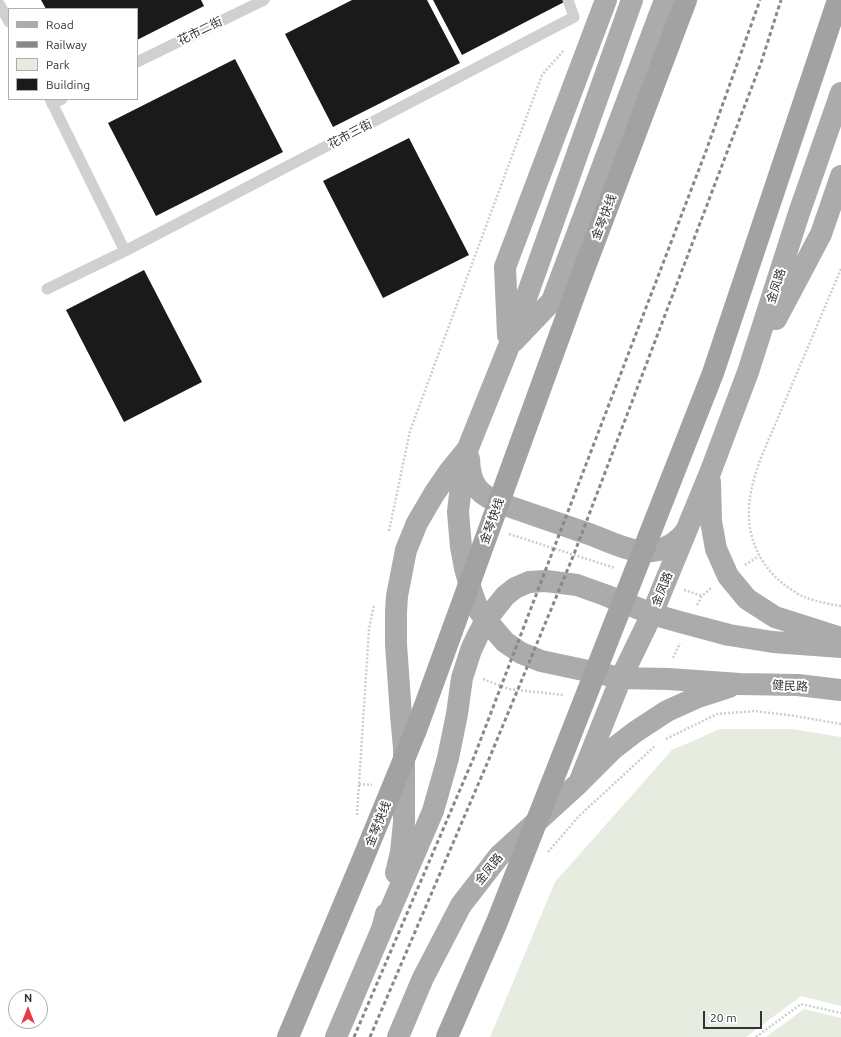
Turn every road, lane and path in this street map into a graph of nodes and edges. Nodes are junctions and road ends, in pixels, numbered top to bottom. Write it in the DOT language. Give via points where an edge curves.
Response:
graph roads {
  1 [pos="264,0"];
  2 [pos="568,0"];
  3 [pos="606,0"];
  4 [pos="632,0"];
  5 [pos="665,0"];
  6 [pos="686,0"];
  7 [pos="838,0"];
  8 [pos="0,5"];
  9 [pos="8,20"];
  10 [pos="138,62"];
  11 [pos="841,93"];
  12 [pos="54,101"];
  13 [pos="841,176"];
  14 [pos="125,251"];
  15 [pos="841,269"];
  16 [pos="47,289"];
  17 [pos="508,346"];
  18 [pos="748,372"];
  19 [pos="468,448"];
  20 [pos="710,473"];
  21 [pos="687,529"];
  22 [pos="504,533"];
  23 [pos="621,570"];
  24 [pos="664,584"];
  25 [pos="702,596"];
  26 [pos="841,606"];
  27 [pos="652,614"];
  28 [pos="486,620"];
  29 [pos="841,638"];
  30 [pos="841,648"];
  31 [pos="464,672"];
  32 [pos="621,678"];
  33 [pos="740,684"];
  34 [pos="841,690"];
  35 [pos="564,695"];
  36 [pos="841,724"];
  37 [pos="579,783"];
  38 [pos="548,852"];
  39 [pos="382,929"];
  40 [pos="841,1013"];
  41 [pos="288,1037"];
  42 [pos="336,1037"];
  43 [pos="398,1037"];
  44 [pos="447,1037"];
  45 [pos="756,1037"];
  1 -- 10 [label="lane, 花市二街"];
  2 -- 14 [label="lane, 花市三街" via="574,17"];
  3 -- 17 [label="main road" via="505,267"];
  4 -- 17 [label="main road"];
  5 -- 17 [label="main road" via="552,301"];
  6 -- 41 [label="highway, 金琴快线, bridge" via="578,285 416,730"];
  7 -- 44 [label="highway, bridge" via="713,373 497,922"];
  8 -- 9 [label="lane"];
  11 -- 18 [label="main road, 金凤路"];
  12 -- 14 [label="lane"];
  13 -- 18 [label="main road" via="821,234"];
  14 -- 16 [label="lane, 花市三街"];
  15 -- 26 [label="path" via="760,460 752,484 749,507 752,537 759,556 768,569 783,584 802,596"];
  17 -- 19 [label="main road"];
  18 -- 20 [label="main road, 金凤路"];
  19 -- 21 [label="main road" via="469,467 478,490 500,503 627,548 648,552 673,544"];
  19 -- 28 [label="main road, 健民路" via="460,493 459,530 463,561 471,590"];
  19 -- 39 [label="main road" via="448,472 417,523 406,550 397,596 396,644 404,748 404,822 401,852"];
  20 -- 21 [label="main road, 金凤路"];
  20 -- 29 [label="main road" via="711,521 716,550 728,576 747,599 775,617"];
  21 -- 24 [label="main road, 金凤路"];
  22 -- 23 [label="path"];
  24 -- 25 [label="path"];
  24 -- 27 [label="main road, 金凤路"];
  27 -- 28 [label="main road" via="577,585 546,581 529,582 515,588 504,596"];
  27 -- 30 [label="main road" via="729,635"];
  27 -- 32 [label="main road, 金凤路"];
  28 -- 31 [label="main road" via="471,650"];
  28 -- 32 [label="main road, 健民路" via="504,642 521,653 548,662"];
  31 -- 35 [label="path" via="508,689"];
  31 -- 39 [label="main road" via="448,758 433,811"];
  32 -- 33 [label="main road, 健民路"];
  32 -- 37 [label="main road, 金凤路"];
  33 -- 34 [label="main road, 健民路" via="798,685"];
  33 -- 37 [label="main road" via="698,697 667,711 613,749"];
  36 -- 38 [label="path" via="755,711 717,714 659,742 580,816"];
  37 -- 43 [label="main road, 金凤路" via="499,856 461,904 423,978"];
  39 -- 42 [label="main road"];
  40 -- 45 [label="path" via="801,1004"];
}
